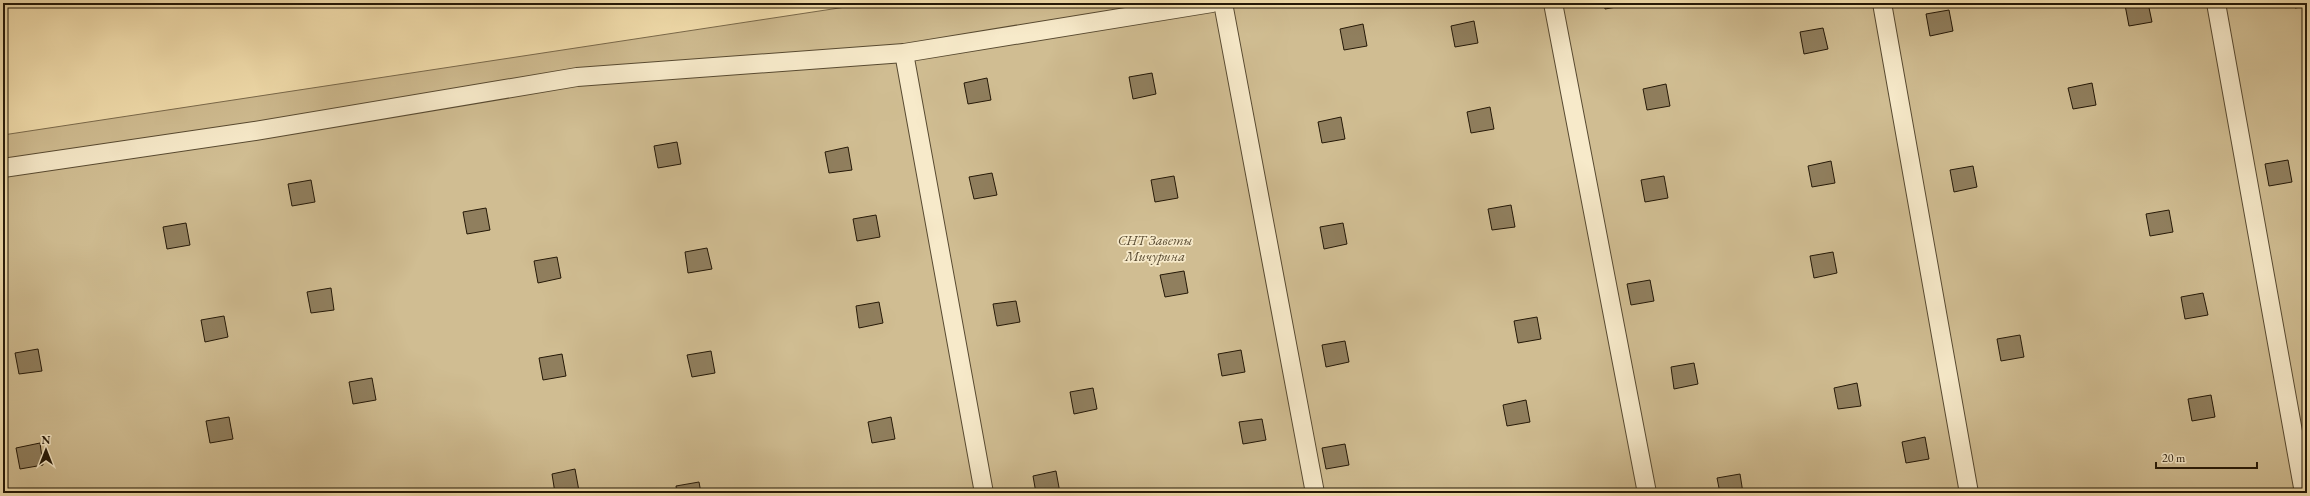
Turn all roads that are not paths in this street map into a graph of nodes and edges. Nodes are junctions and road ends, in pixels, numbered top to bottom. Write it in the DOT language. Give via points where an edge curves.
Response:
graph roads {
  1 [pos="1212,3"];
  2 [pos="1223,3"];
  3 [pos="1553,3"];
  4 [pos="1882,3"];
  5 [pos="2216,3"];
  6 [pos="904,53"];
  7 [pos="3,168"];
  8 [pos="984,493"];
  9 [pos="1315,493"];
  10 [pos="1647,493"];
  11 [pos="1969,493"];
  12 [pos="2304,493"];
  1 -- 6 [label="lane"];
  2 -- 9 [label="lane"];
  3 -- 10 [label="lane"];
  4 -- 11 [label="lane"];
  5 -- 12 [label="lane"];
  6 -- 7 [label="lane" via="577,77 255,131"];
  6 -- 8 [label="lane"];
}
